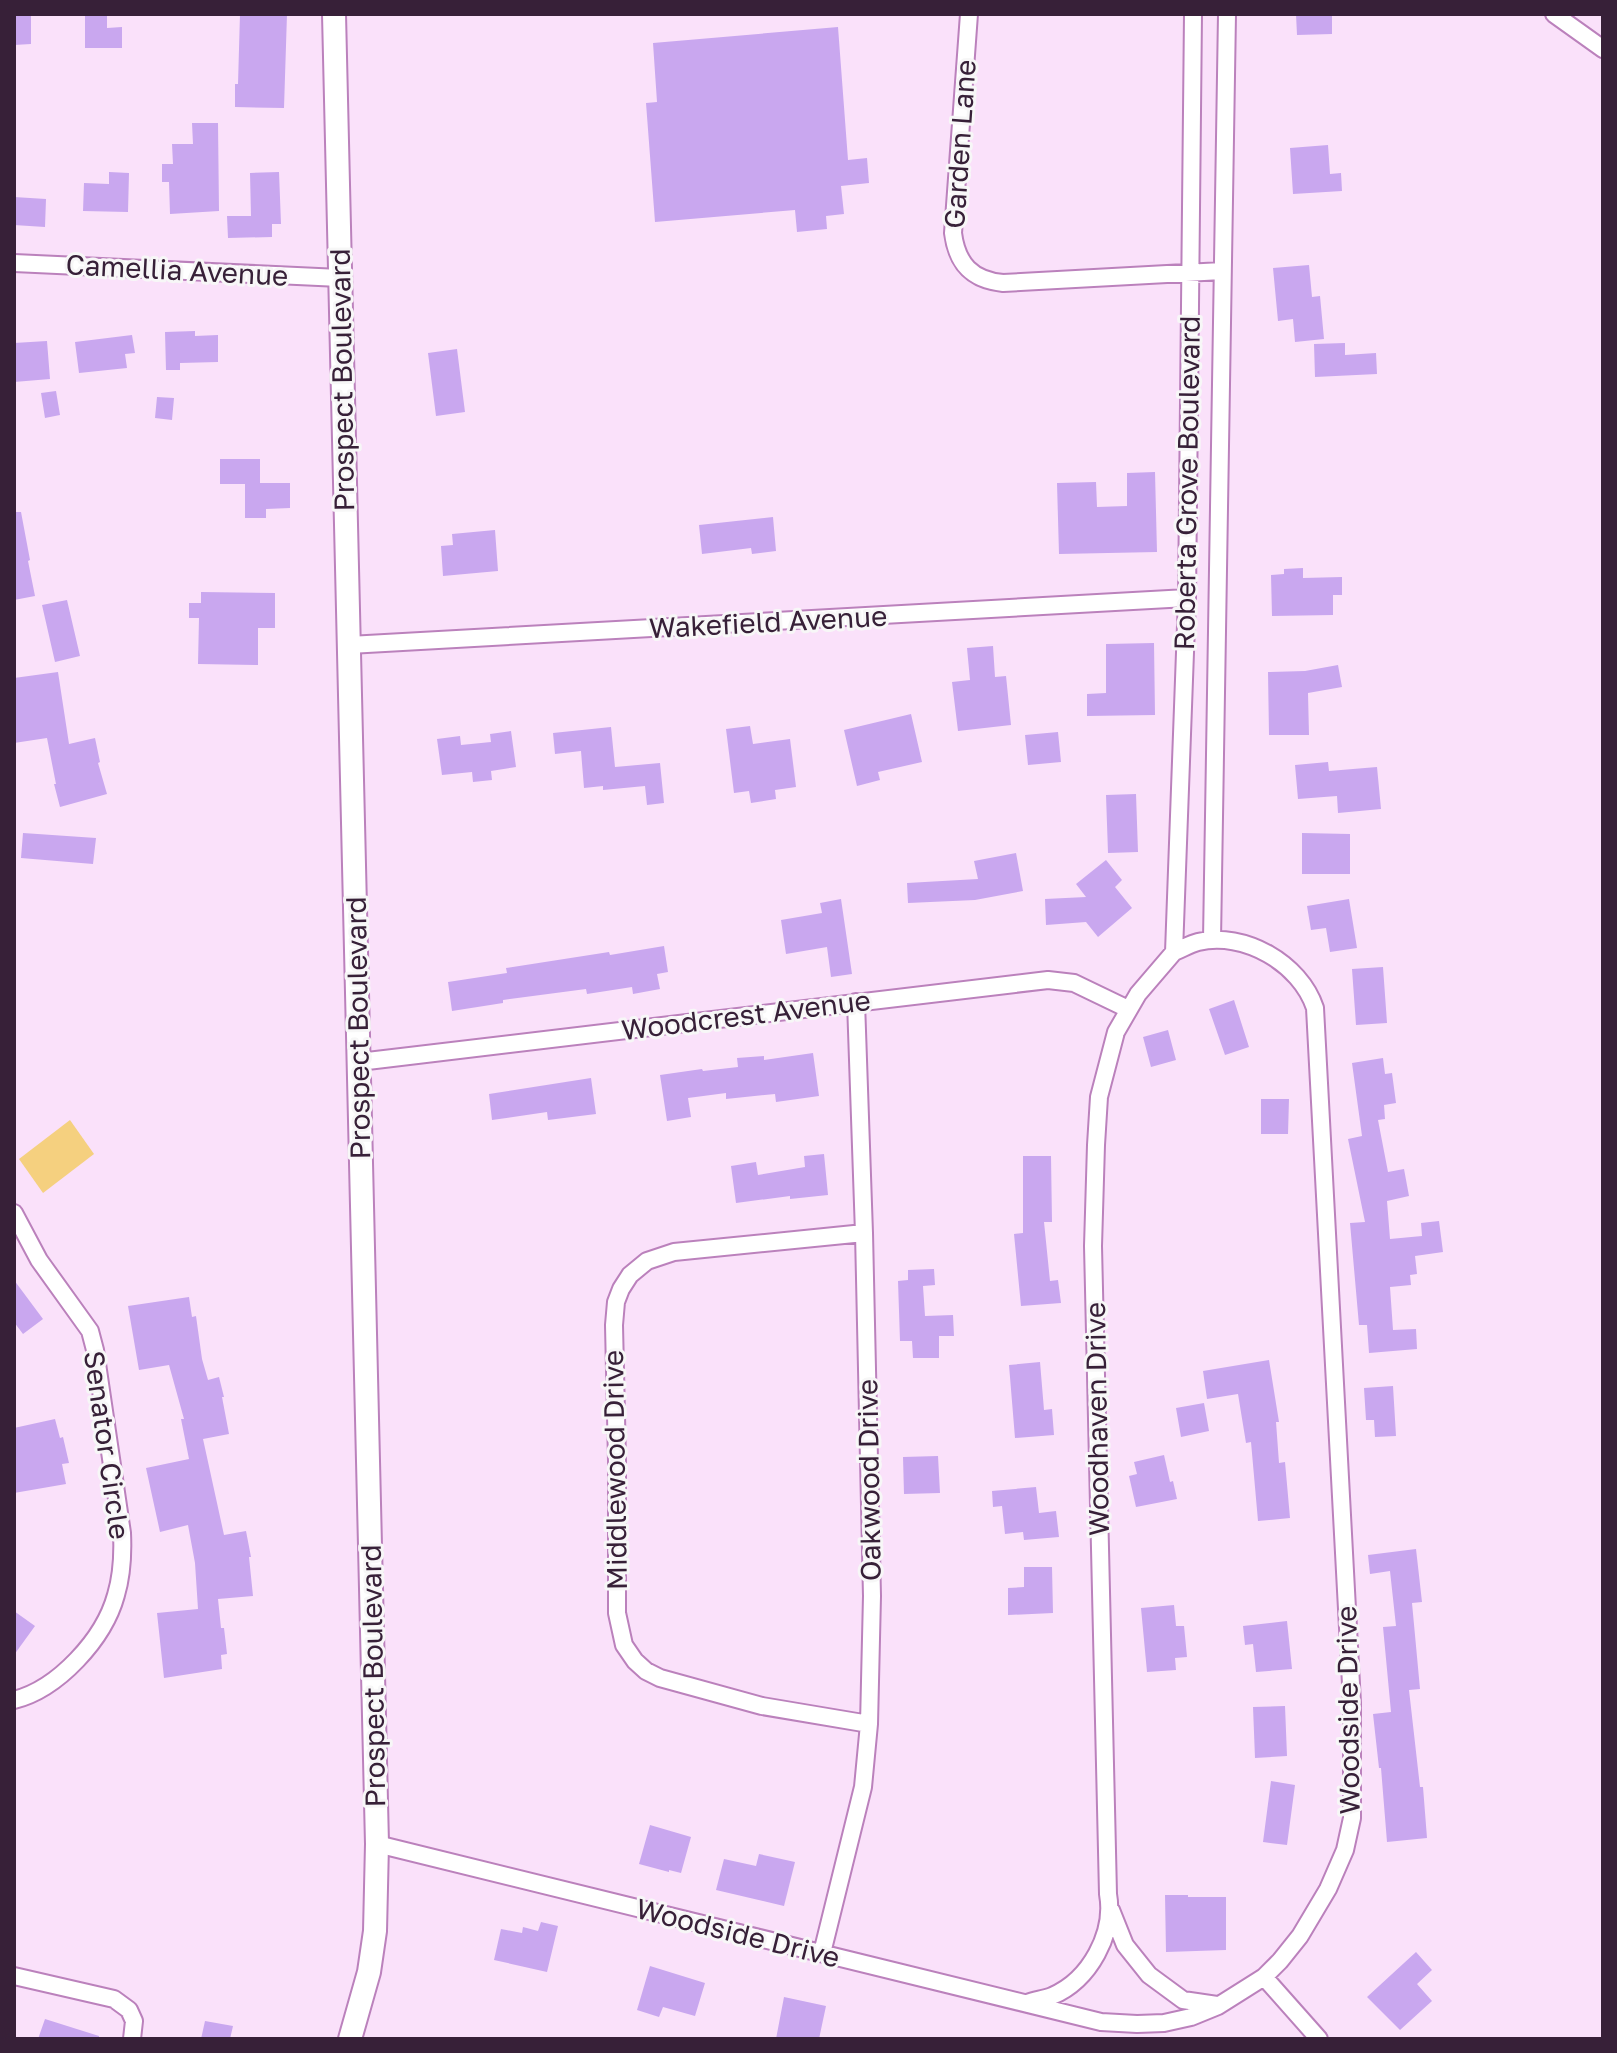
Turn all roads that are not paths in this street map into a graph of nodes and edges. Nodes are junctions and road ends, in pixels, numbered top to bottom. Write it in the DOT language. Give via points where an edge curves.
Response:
graph roads {
  1 [pos="334,14"];
  2 [pos="969,14"];
  3 [pos="1193,14"];
  4 [pos="1227,14"];
  5 [pos="1554,14"];
  6 [pos="1603,49"];
  7 [pos="14,263"];
  8 [pos="1222,271"];
  9 [pos="1189,273"];
  10 [pos="340,278"];
  11 [pos="1187,598"];
  12 [pos="349,645"];
  13 [pos="1212,940"];
  14 [pos="1174,952"];
  15 [pos="856,1002"];
  16 [pos="1128,1009"];
  17 [pos="359,1062"];
  18 [pos="14,1213"];
  19 [pos="864,1233"];
  20 [pos="14,1700"];
  21 [pos="869,1724"];
  22 [pos="377,1844"];
  23 [pos="1110,1908"];
  24 [pos="822,1953"];
  25 [pos="14,1976"];
  26 [pos="1264,1977"];
  27 [pos="1026,2003"];
  28 [pos="1218,2006"];
  29 [pos="132,2039"];
  30 [pos="350,2039"];
  31 [pos="1319,2039"];
  1 -- 10 [label="main road, Prospect Boulevard"];
  2 -- 9 [label="street, Garden Lane" via="953,233 968,270 986,282 1003,283"];
  3 -- 9 [label="street, Roberta Grove Boulevard"];
  4 -- 8 [label="street, Roberta Grove Boulevard"];
  5 -- 6 [label="street"];
  7 -- 10 [label="street, Camellia Avenue"];
  8 -- 9 [label="street"];
  8 -- 13 [label="street, Roberta Grove Boulevard"];
  9 -- 11 [label="street, Roberta Grove Boulevard"];
  10 -- 12 [label="main road, Prospect Boulevard"];
  11 -- 12 [label="street, Wakefield Avenue"];
  11 -- 14 [label="street, Roberta Grove Boulevard"];
  12 -- 17 [label="main road, Prospect Boulevard"];
  13 -- 14 [label="street, Woodside Drive"];
  13 -- 26 [label="street, Woodside Drive" via="1272,955 1311,995 1315,1008 1352,1703 1352,1818 1345,1850 1300,1936"];
  14 -- 16 [label="street, Woodhaven Drive"];
  15 -- 16 [label="street, Woodcrest Avenue" via="1048,980 1074,983"];
  15 -- 17 [label="street, Woodcrest Avenue"];
  15 -- 19 [label="street, Oakwood Drive"];
  16 -- 23 [label="street, Woodhaven Drive" via="1116,1032 1099,1097 1093,1232"];
  17 -- 22 [label="main road, Prospect Boulevard"];
  18 -- 20 [label="street, Senator Circle" via="39,1260 90,1331 123,1555 116,1597 88,1646 62,1675"];
  19 -- 21 [label="street, Oakwood Drive" via="872,1596"];
  19 -- 21 [label="street, Middlewood Drive" via="674,1252 647,1261 621,1289 614,1325 617,1613 624,1645 635,1661 660,1678 762,1706"];
  21 -- 24 [label="street, Oakwood Drive" via="863,1787"];
  22 -- 24 [label="street, Woodside Drive"];
  22 -- 30 [label="main road, Prospect Boulevard" via="375,1931"];
  23 -- 27 [label="street, Woodhaven Drive" via="1101,1946 1080,1977 1054,1995"];
  23 -- 28 [label="street, Woodhaven Drive" via="1125,1945 1149,1975 1183,2000"];
  24 -- 27 [label="street, Woodside Drive"];
  25 -- 29 [label="street" via="114,1999 134,2021"];
  26 -- 28 [label="street, Woodside Drive"];
  26 -- 31 [label="street"];
  27 -- 28 [label="street, Woodside Drive" via="1101,2022 1137,2024 1191,2017"];
}
